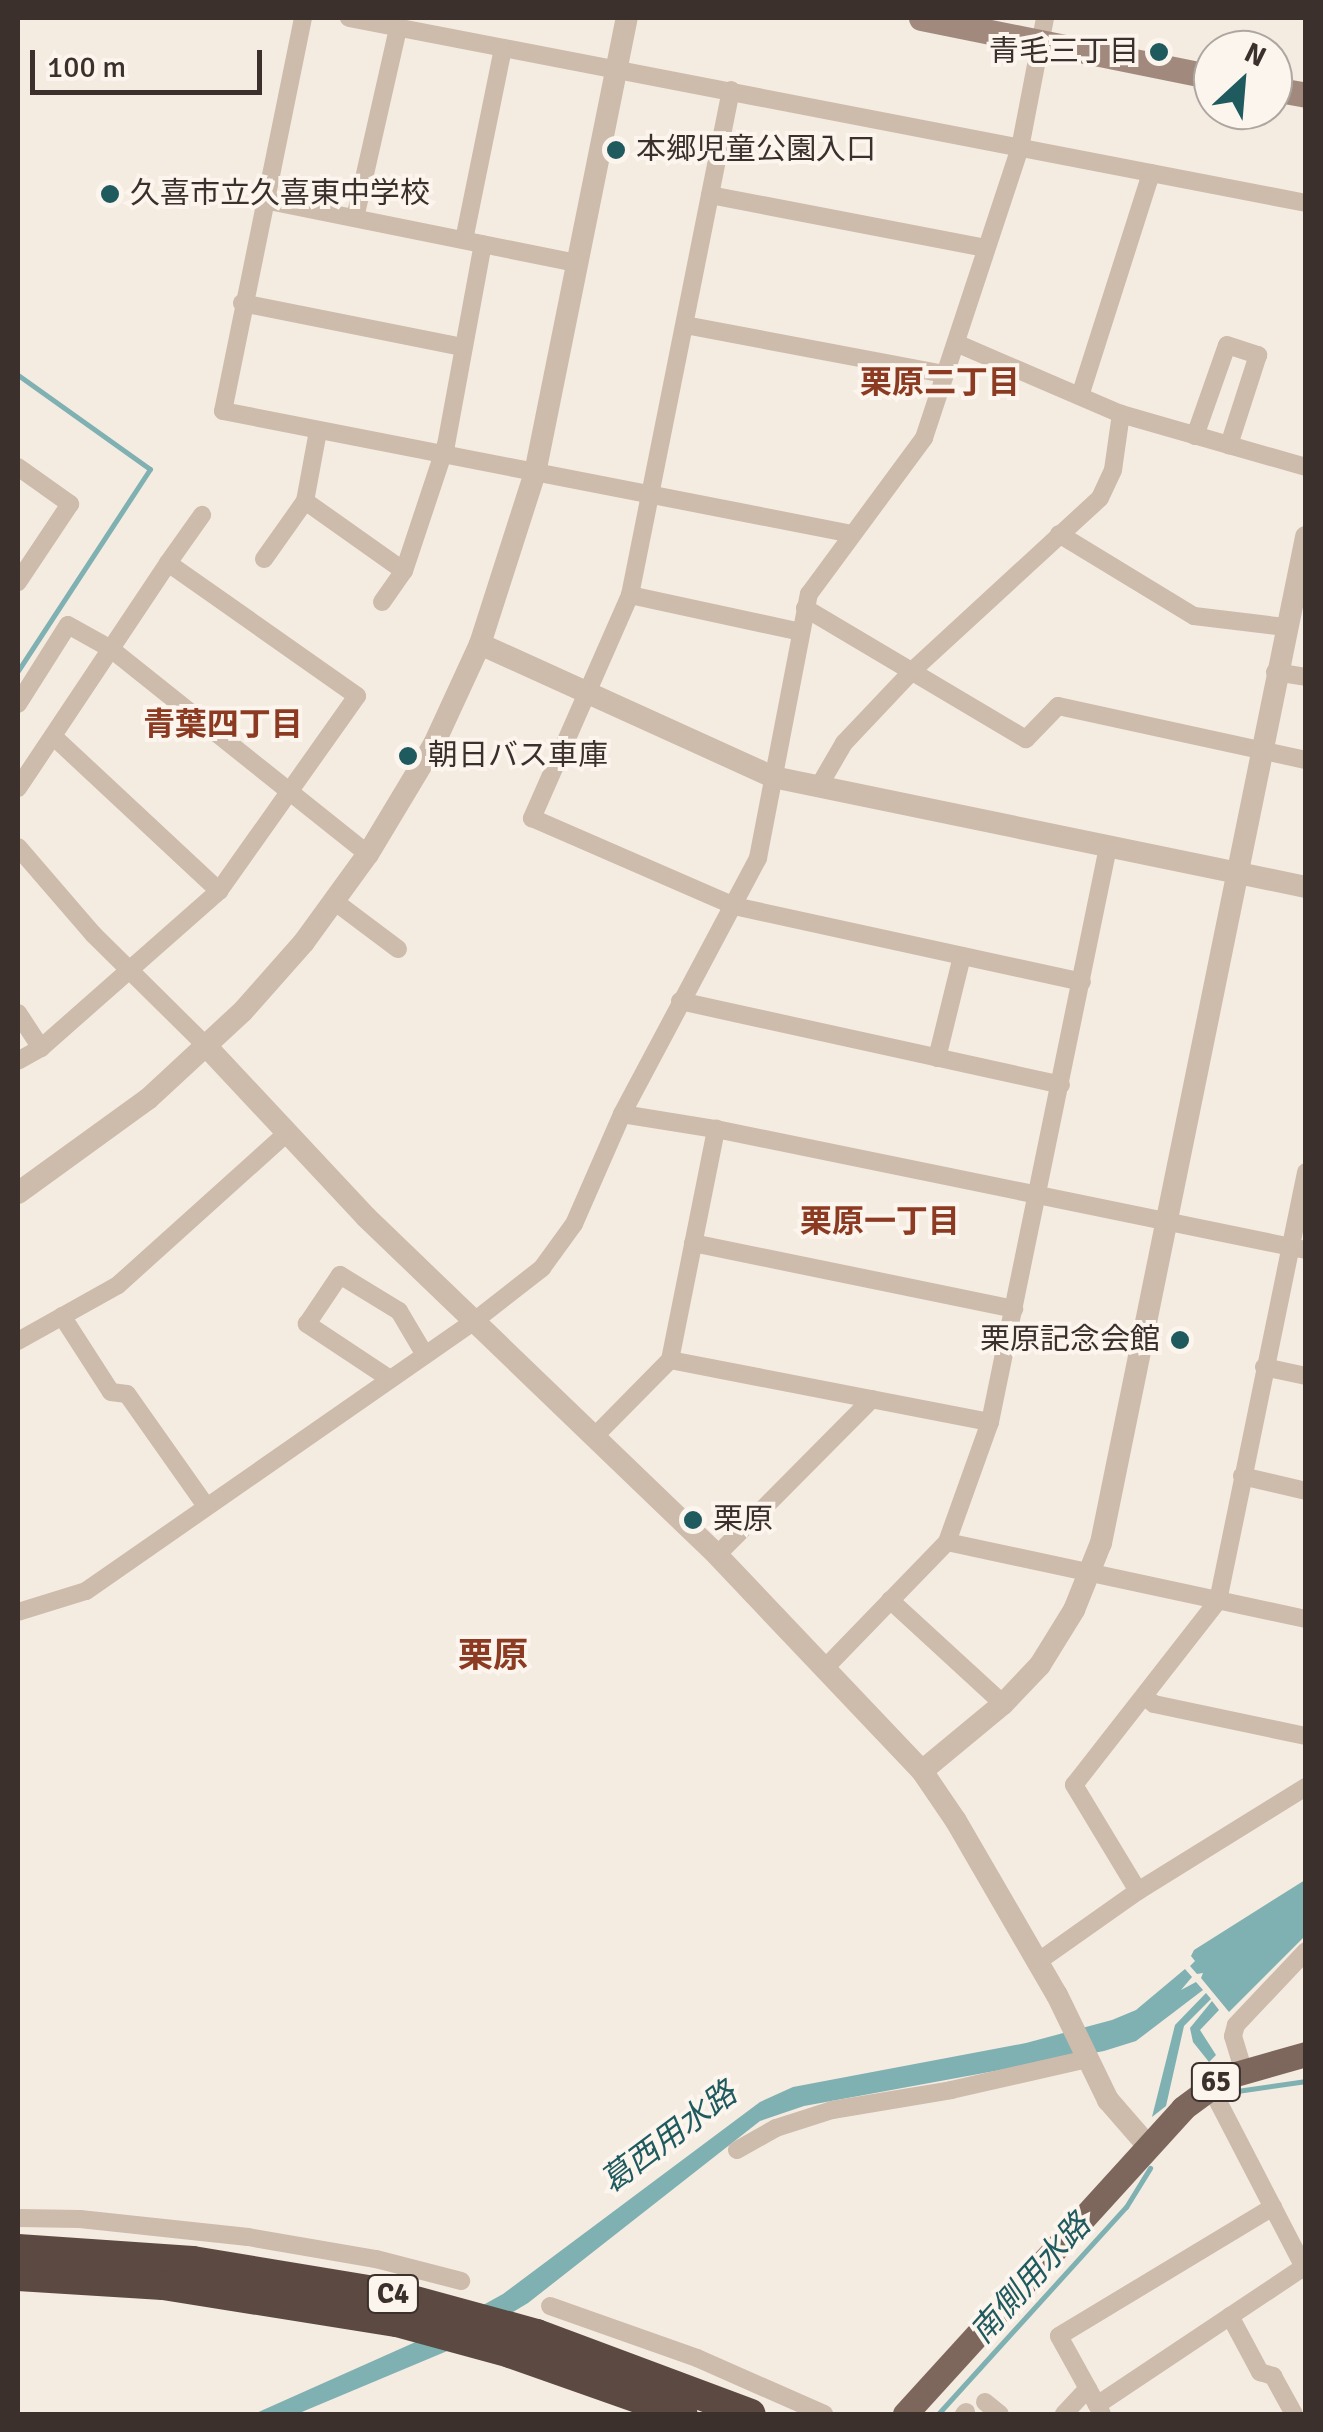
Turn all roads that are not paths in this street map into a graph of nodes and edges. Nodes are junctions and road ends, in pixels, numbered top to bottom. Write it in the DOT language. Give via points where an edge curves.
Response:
graph roads {
  1 [pos="303,18"];
  2 [pos="350,18"];
  3 [pos="627,18"];
  4 [pos="920,18"];
  5 [pos="1045,18"];
  6 [pos="398,28"];
  7 [pos="1039,44"];
  8 [pos="502,48"];
  9 [pos="614,69"];
  10 [pos="1193,73"];
  11 [pos="731,90"];
  12 [pos="1020,148"];
  13 [pos="1152,173"];
  14 [pos="710,195"];
  15 [pos="264,200"];
  16 [pos="1306,203"];
  17 [pos="354,218"];
  18 [pos="473,242"];
  19 [pos="985,248"];
  20 [pos="576,263"];
  21 [pos="242,303"];
  22 [pos="685,325"];
  23 [pos="956,342"];
  24 [pos="462,346"];
  25 [pos="944,374"];
  26 [pos="1080,396"];
  27 [pos="1122,414"];
  28 [pos="318,431"];
  29 [pos="1195,436"];
  30 [pos="1229,445"];
  31 [pos="443,454"];
  32 [pos="18,467"];
  33 [pos="1306,468"];
  34 [pos="535,473"];
  35 [pos="649,493"];
  36 [pos="305,501"];
  37 [pos="202,515"];
  38 [pos="852,534"];
  39 [pos="1060,534"];
  40 [pos="1306,537"];
  41 [pos="264,559"];
  42 [pos="168,563"];
  43 [pos="404,571"];
  44 [pos="18,582"];
  45 [pos="630,594"];
  46 [pos="1299,597"];
  47 [pos="382,602"];
  48 [pos="804,608"];
  49 [pos="1285,627"];
  50 [pos="800,632"];
  51 [pos="480,644"];
  52 [pos="111,649"];
  53 [pos="912,670"];
  54 [pos="1275,672"];
  55 [pos="1306,677"];
  56 [pos="587,694"];
  57 [pos="18,704"];
  58 [pos="54,737"];
  59 [pos="1259,750"];
  60 [pos="1306,760"];
  61 [pos="773,777"];
  62 [pos="818,786"];
  63 [pos="18,788"];
  64 [pos="288,793"];
  65 [pos="1108,846"];
  66 [pos="18,848"];
  67 [pos="368,854"];
  68 [pos="1236,873"];
  69 [pos="1306,888"];
  70 [pos="219,890"];
  71 [pos="334,901"];
  72 [pos="734,906"];
  73 [pos="398,949"];
  74 [pos="962,956"];
  75 [pos="132,972"];
  76 [pos="1082,982"];
  77 [pos="680,1001"];
  78 [pos="18,1013"];
  79 [pos="41,1048"];
  80 [pos="208,1048"];
  81 [pos="938,1058"];
  82 [pos="18,1062"];
  83 [pos="1060,1085"];
  84 [pos="622,1114"];
  85 [pos="716,1129"];
  86 [pos="288,1133"];
  87 [pos="1306,1172"];
  88 [pos="18,1192"];
  89 [pos="1038,1194"];
  90 [pos="1167,1220"];
  91 [pos="693,1243"];
  92 [pos="1298,1248"];
  93 [pos="1014,1309"];
  94 [pos="62,1316"];
  95 [pos="472,1322"];
  96 [pos="18,1341"];
  97 [pos="425,1355"];
  98 [pos="670,1360"];
  99 [pos="1264,1368"];
  100 [pos="1306,1376"];
  101 [pos="390,1379"];
  102 [pos="872,1399"];
  103 [pos="990,1422"];
  104 [pos="594,1436"];
  105 [pos="1242,1476"];
  106 [pos="1306,1491"];
  107 [pos="206,1506"];
  108 [pos="947,1542"];
  109 [pos="717,1554"];
  110 [pos="1092,1572"];
  111 [pos="890,1600"];
  112 [pos="1218,1601"];
  113 [pos="18,1612"];
  114 [pos="1306,1620"];
  115 [pos="826,1667"];
  116 [pos="1145,1697"];
  117 [pos="1003,1704"];
  118 [pos="1306,1736"];
  119 [pos="922,1771"];
  120 [pos="1306,1786"];
  121 [pos="1138,1892"];
  122 [pos="1306,1951"];
  123 [pos="1036,1962"];
  124 [pos="1306,2054"];
  125 [pos="1087,2058"];
  126 [pos="1243,2069"];
  127 [pos="1210,2086"];
  128 [pos="1148,2146"];
  129 [pos="737,2150"];
  130 [pos="1273,2207"];
  131 [pos="18,2218"];
  132 [pos="18,2249"];
  133 [pos="1304,2269"];
  134 [pos="18,2276"];
  135 [pos="461,2281"];
  136 [pos="550,2306"];
  137 [pos="1230,2316"];
  138 [pos="1088,2388"];
  139 [pos="985,2402"];
  140 [pos="1100,2410"];
  141 [pos="683,2414"];
  142 [pos="751,2414"];
  143 [pos="824,2414"];
  144 [pos="905,2414"];
  145 [pos="1000,2414"];
  146 [pos="1064,2414"];
  147 [pos="1294,2414"];
  1 -- 15 [label="street"];
  2 -- 6 [label="street"];
  3 -- 9 [label="street"];
  4 -- 7 [label="main road"];
  5 -- 7 [label="street"];
  6 -- 8 [label="street"];
  6 -- 17 [label="street"];
  7 -- 10 [label="main road"];
  7 -- 12 [label="street"];
  8 -- 9 [label="street"];
  8 -- 18 [label="street"];
  9 -- 11 [label="street"];
  9 -- 20 [label="street"];
  11 -- 12 [label="street"];
  11 -- 14 [label="street"];
  12 -- 13 [label="street"];
  12 -- 19 [label="street"];
  13 -- 16 [label="street"];
  13 -- 26 [label="street"];
  14 -- 19 [label="street"];
  14 -- 22 [label="street"];
  15 -- 17 [label="street"];
  15 -- 21 [label="street"];
  17 -- 18 [label="street"];
  18 -- 20 [label="street"];
  18 -- 24 [label="street"];
  19 -- 23 [label="street"];
  20 -- 34 [label="street"];
  21 -- 24 [label="street"];
  21 -- 28 [label="street" via="223,411"];
  22 -- 25 [label="street"];
  22 -- 35 [label="street"];
  23 -- 25 [label="street"];
  23 -- 26 [label="street"];
  24 -- 31 [label="street"];
  25 -- 38 [label="street" via="924,438"];
  26 -- 27 [label="street"];
  27 -- 29 [label="street"];
  27 -- 39 [label="street" via="1113,470 1100,498"];
  28 -- 31 [label="street"];
  28 -- 36 [label="street"];
  29 -- 30 [label="street"];
  29 -- 30 [label="street" via="1227,345 1258,355"];
  30 -- 33 [label="street"];
  31 -- 34 [label="street"];
  31 -- 43 [label="street"];
  32 -- 44 [label="street" via="70,504"];
  34 -- 35 [label="street"];
  34 -- 51 [label="street"];
  35 -- 38 [label="street"];
  35 -- 45 [label="street"];
  36 -- 41 [label="street"];
  36 -- 43 [label="street"];
  37 -- 42 [label="street"];
  38 -- 48 [label="street"];
  39 -- 49 [label="street" via="1194,616"];
  39 -- 53 [label="street"];
  40 -- 46 [label="street"];
  42 -- 52 [label="street"];
  42 -- 64 [label="street" via="356,696"];
  43 -- 47 [label="street"];
  45 -- 50 [label="street"];
  45 -- 56 [label="street"];
  46 -- 49 [label="street"];
  48 -- 50 [label="street"];
  48 -- 53 [label="street"];
  49 -- 54 [label="street"];
  50 -- 61 [label="street"];
  51 -- 56 [label="street"];
  51 -- 67 [label="street" via="434,744"];
  52 -- 57 [label="street" via="68,625"];
  52 -- 58 [label="street"];
  52 -- 64 [label="street"];
  53 -- 59 [label="street" via="1026,739 1058,706"];
  53 -- 62 [label="street" via="844,743"];
  54 -- 55 [label="street"];
  54 -- 59 [label="street"];
  56 -- 61 [label="street"];
  56 -- 72 [label="street" via="532,818"];
  58 -- 63 [label="street"];
  58 -- 70 [label="street"];
  59 -- 60 [label="street"];
  59 -- 68 [label="street"];
  61 -- 62 [label="street"];
  61 -- 72 [label="street" via="758,858"];
  62 -- 65 [label="street"];
  64 -- 67 [label="street"];
  64 -- 70 [label="street"];
  65 -- 68 [label="street"];
  65 -- 76 [label="street"];
  66 -- 75 [label="street"];
  67 -- 71 [label="street"];
  68 -- 69 [label="street"];
  68 -- 90 [label="street"];
  70 -- 75 [label="street"];
  71 -- 73 [label="street"];
  71 -- 80 [label="street"];
  72 -- 74 [label="street"];
  72 -- 77 [label="street"];
  74 -- 76 [label="street"];
  74 -- 81 [label="street"];
  75 -- 79 [label="street"];
  75 -- 80 [label="street"];
  76 -- 83 [label="street"];
  77 -- 81 [label="street"];
  77 -- 84 [label="street"];
  78 -- 79 [label="street"];
  79 -- 82 [label="street"];
  80 -- 86 [label="street"];
  80 -- 88 [label="street" via="97,1139"];
  81 -- 83 [label="street"];
  83 -- 89 [label="street"];
  84 -- 85 [label="street"];
  84 -- 95 [label="street" via="574,1224 542,1268"];
  85 -- 89 [label="street"];
  85 -- 91 [label="street"];
  86 -- 94 [label="street" via="118,1286"];
  86 -- 95 [label="street"];
  87 -- 92 [label="street"];
  89 -- 90 [label="street"];
  89 -- 93 [label="street"];
  90 -- 92 [label="street"];
  90 -- 110 [label="street"];
  91 -- 93 [label="street"];
  91 -- 98 [label="street"];
  92 -- 99 [label="street"];
  93 -- 103 [label="street"];
  94 -- 96 [label="street"];
  94 -- 107 [label="street" via="111,1392 127,1394"];
  95 -- 97 [label="street"];
  95 -- 104 [label="street"];
  97 -- 101 [label="street"];
  97 -- 101 [label="street" via="400,1312 340,1275 307,1324"];
  98 -- 102 [label="street"];
  98 -- 104 [label="street"];
  99 -- 100 [label="street"];
  99 -- 105 [label="street"];
  101 -- 107 [label="street"];
  102 -- 103 [label="street"];
  102 -- 109 [label="street"];
  103 -- 108 [label="street"];
  104 -- 109 [label="street"];
  105 -- 106 [label="street"];
  105 -- 112 [label="street"];
  107 -- 113 [label="street" via="86,1590"];
  108 -- 110 [label="street"];
  108 -- 111 [label="street"];
  109 -- 115 [label="street"];
  110 -- 112 [label="street"];
  110 -- 117 [label="street" via="1058,1639"];
  111 -- 115 [label="street"];
  111 -- 117 [label="street"];
  112 -- 114 [label="street"];
  112 -- 116 [label="street"];
  115 -- 119 [label="street"];
  116 -- 118 [label="street"];
  116 -- 121 [label="street" via="1074,1784"];
  117 -- 119 [label="street"];
  119 -- 123 [label="street"];
  120 -- 121 [label="street"];
  121 -- 123 [label="street"];
  122 -- 126 [label="street" via="1236,2025 1232,2036"];
  123 -- 125 [label="street"];
  124 -- 126 [label="main road, 65"];
  125 -- 128 [label="street" via="1120,2120"];
  125 -- 129 [label="street" via="832,2110 776,2128"];
  126 -- 127 [label="main road, 65"];
  127 -- 128 [label="main road, 65"];
  127 -- 130 [label="street"];
  128 -- 144 [label="main road, 65"];
  130 -- 133 [label="street"];
  130 -- 138 [label="street" via="1058,2336"];
  131 -- 135 [label="street" via="248,2237"];
  132 -- 142 [label="highway, C4" via="193,2261 386,2293 570,2345"];
  133 -- 137 [label="street"];
  134 -- 141 [label="highway, C4" via="163,2285 397,2322"];
  136 -- 143 [label="street" via="710,2363"];
  137 -- 140 [label="street"];
  137 -- 147 [label="street" via="1260,2372 1273,2376"];
  138 -- 140 [label="street"];
  138 -- 146 [label="street"];
  139 -- 145 [label="street"];
}
